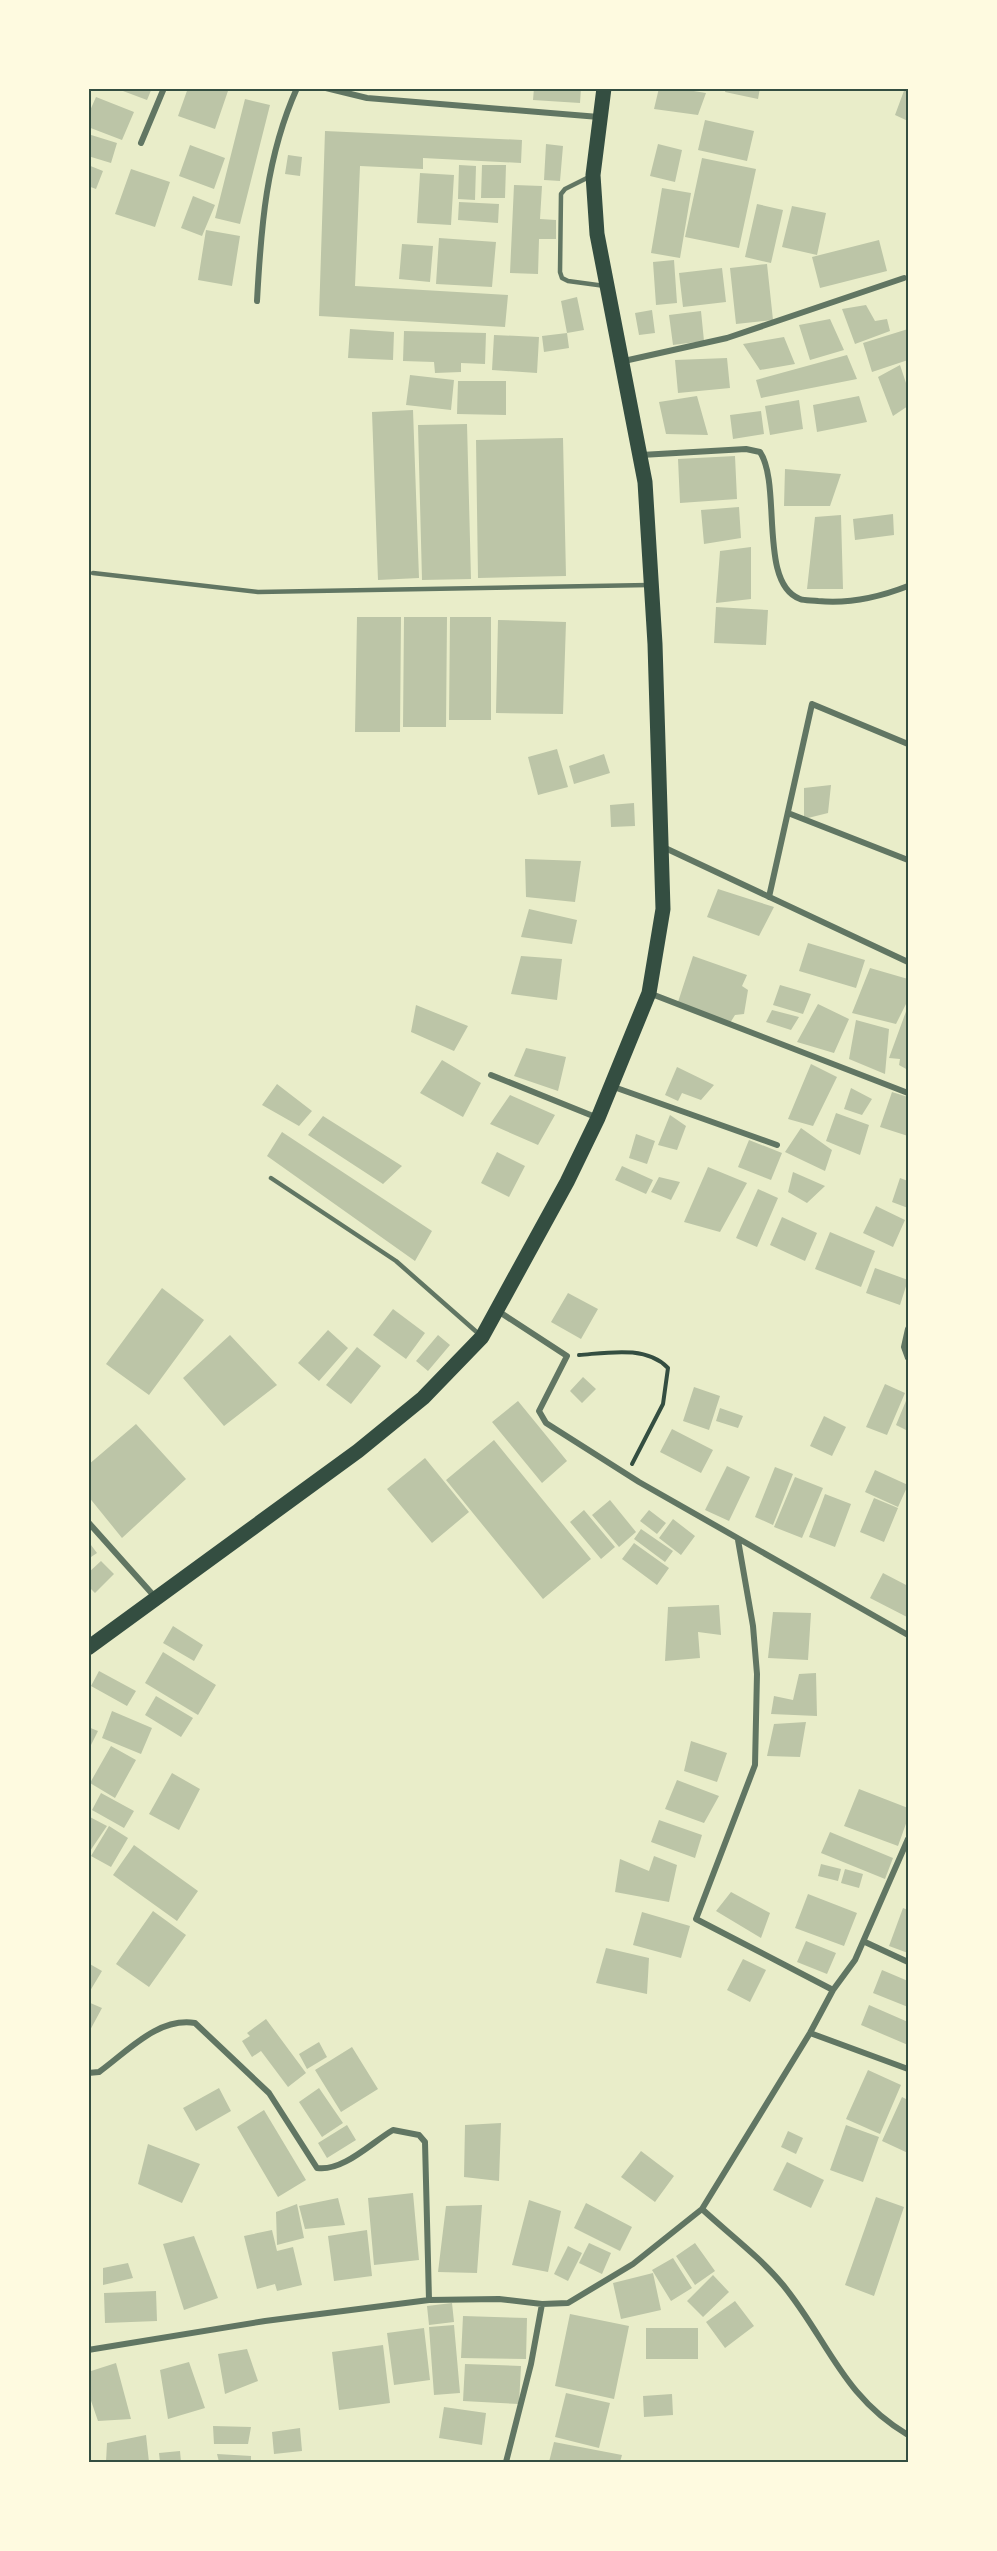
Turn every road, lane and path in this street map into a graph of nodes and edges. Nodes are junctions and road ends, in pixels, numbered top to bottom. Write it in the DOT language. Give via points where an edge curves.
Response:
graph roads {
  1 [pos="164,88"];
  2 [pos="297,88"];
  3 [pos="326,88"];
  4 [pos="604,88"];
  5 [pos="600,117"];
  6 [pos="141,143"];
  7 [pos="593,175"];
  8 [pos="904,278"];
  9 [pos="605,286"];
  10 [pos="257,301"];
  11 [pos="623,362"];
  12 [pos="640,455"];
  13 [pos="93,573"];
  14 [pos="652,585"];
  15 [pos="909,586"];
  16 [pos="909,744"];
  17 [pos="788,813"];
  18 [pos="663,847"];
  19 [pos="909,860"];
  20 [pos="770,897"];
  21 [pos="909,962"];
  22 [pos="649,993"];
  23 [pos="491,1075"];
  24 [pos="611,1086"];
  25 [pos="909,1093"];
  26 [pos="598,1118"];
  27 [pos="777,1145"];
  28 [pos="271,1178"];
  29 [pos="497,1311"];
  30 [pos="909,1329"];
  31 [pos="482,1337"];
  32 [pos="567,1356"];
  33 [pos="909,1358"];
  34 [pos="627,1474"];
  35 [pos="88,1522"];
  36 [pos="738,1540"];
  37 [pos="155,1597"];
  38 [pos="909,1635"];
  39 [pos="88,1648"];
  40 [pos="909,1839"];
  41 [pos="865,1942"];
  42 [pos="909,1962"];
  43 [pos="833,1990"];
  44 [pos="810,2033"];
  45 [pos="909,2069"];
  46 [pos="88,2073"];
  47 [pos="702,2209"];
  48 [pos="429,2300"];
  49 [pos="542,2304"];
  50 [pos="88,2350"];
  51 [pos="909,2435"];
  52 [pos="506,2463"];
  1 -- 6 [label="street"];
  2 -- 10 [label="street" via="276,144 266,190"];
  3 -- 5 [label="street" via="367,98"];
  4 -- 5 [label="highway"];
  5 -- 7 [label="highway"];
  7 -- 9 [label="highway"];
  7 -- 9 [label="lane" via="561,194 560,272 568,281"];
  8 -- 11 [label="street" via="727,338"];
  9 -- 11 [label="highway"];
  11 -- 12 [label="highway"];
  12 -- 14 [label="highway"];
  12 -- 15 [label="street" via="746,449 760,452 768,472 776,566 787,590 800,599 844,602"];
  13 -- 14 [label="lane" via="258,591"];
  14 -- 18 [label="highway"];
  16 -- 17 [label="street" via="812,704"];
  17 -- 19 [label="street"];
  17 -- 20 [label="street"];
  18 -- 20 [label="street"];
  18 -- 22 [label="highway" via="663,909"];
  20 -- 21 [label="street"];
  22 -- 24 [label="highway"];
  22 -- 25 [label="street"];
  23 -- 26 [label="street"];
  24 -- 26 [label="highway"];
  24 -- 27 [label="street"];
  26 -- 29 [label="highway"];
  28 -- 31 [label="lane" via="396,1261"];
  29 -- 31 [label="highway"];
  29 -- 32 [label="street"];
  30 -- 33 [label="street" via="904,1352"];
  31 -- 37 [label="highway" via="423,1398 358,1451"];
  32 -- 34 [label="street" via="539,1411 541,1418"];
  32 -- 34 [label="path" via="626,1352 648,1356 668,1368 663,1404"];
  34 -- 36 [label="street"];
  35 -- 37 [label="street"];
  36 -- 38 [label="street"];
  36 -- 43 [label="street" via="757,1674 755,1765 696,1919"];
  37 -- 39 [label="highway"];
  40 -- 41 [label="street"];
  41 -- 42 [label="street"];
  41 -- 43 [label="street" via="848,1973"];
  43 -- 44 [label="street"];
  44 -- 45 [label="street"];
  44 -- 47 [label="street"];
  46 -- 48 [label="street" via="99,2072 160,2027 188,2022 212,2037 269,2092 317,2168 328,2170 342,2163 393,2130 419,2134 425,2142"];
  47 -- 49 [label="street" via="633,2264 568,2303"];
  47 -- 51 [label="street" via="783,2285 851,2387 884,2420"];
  48 -- 49 [label="street" via="499,2299"];
  48 -- 50 [label="street"];
  49 -- 52 [label="street"];
}
